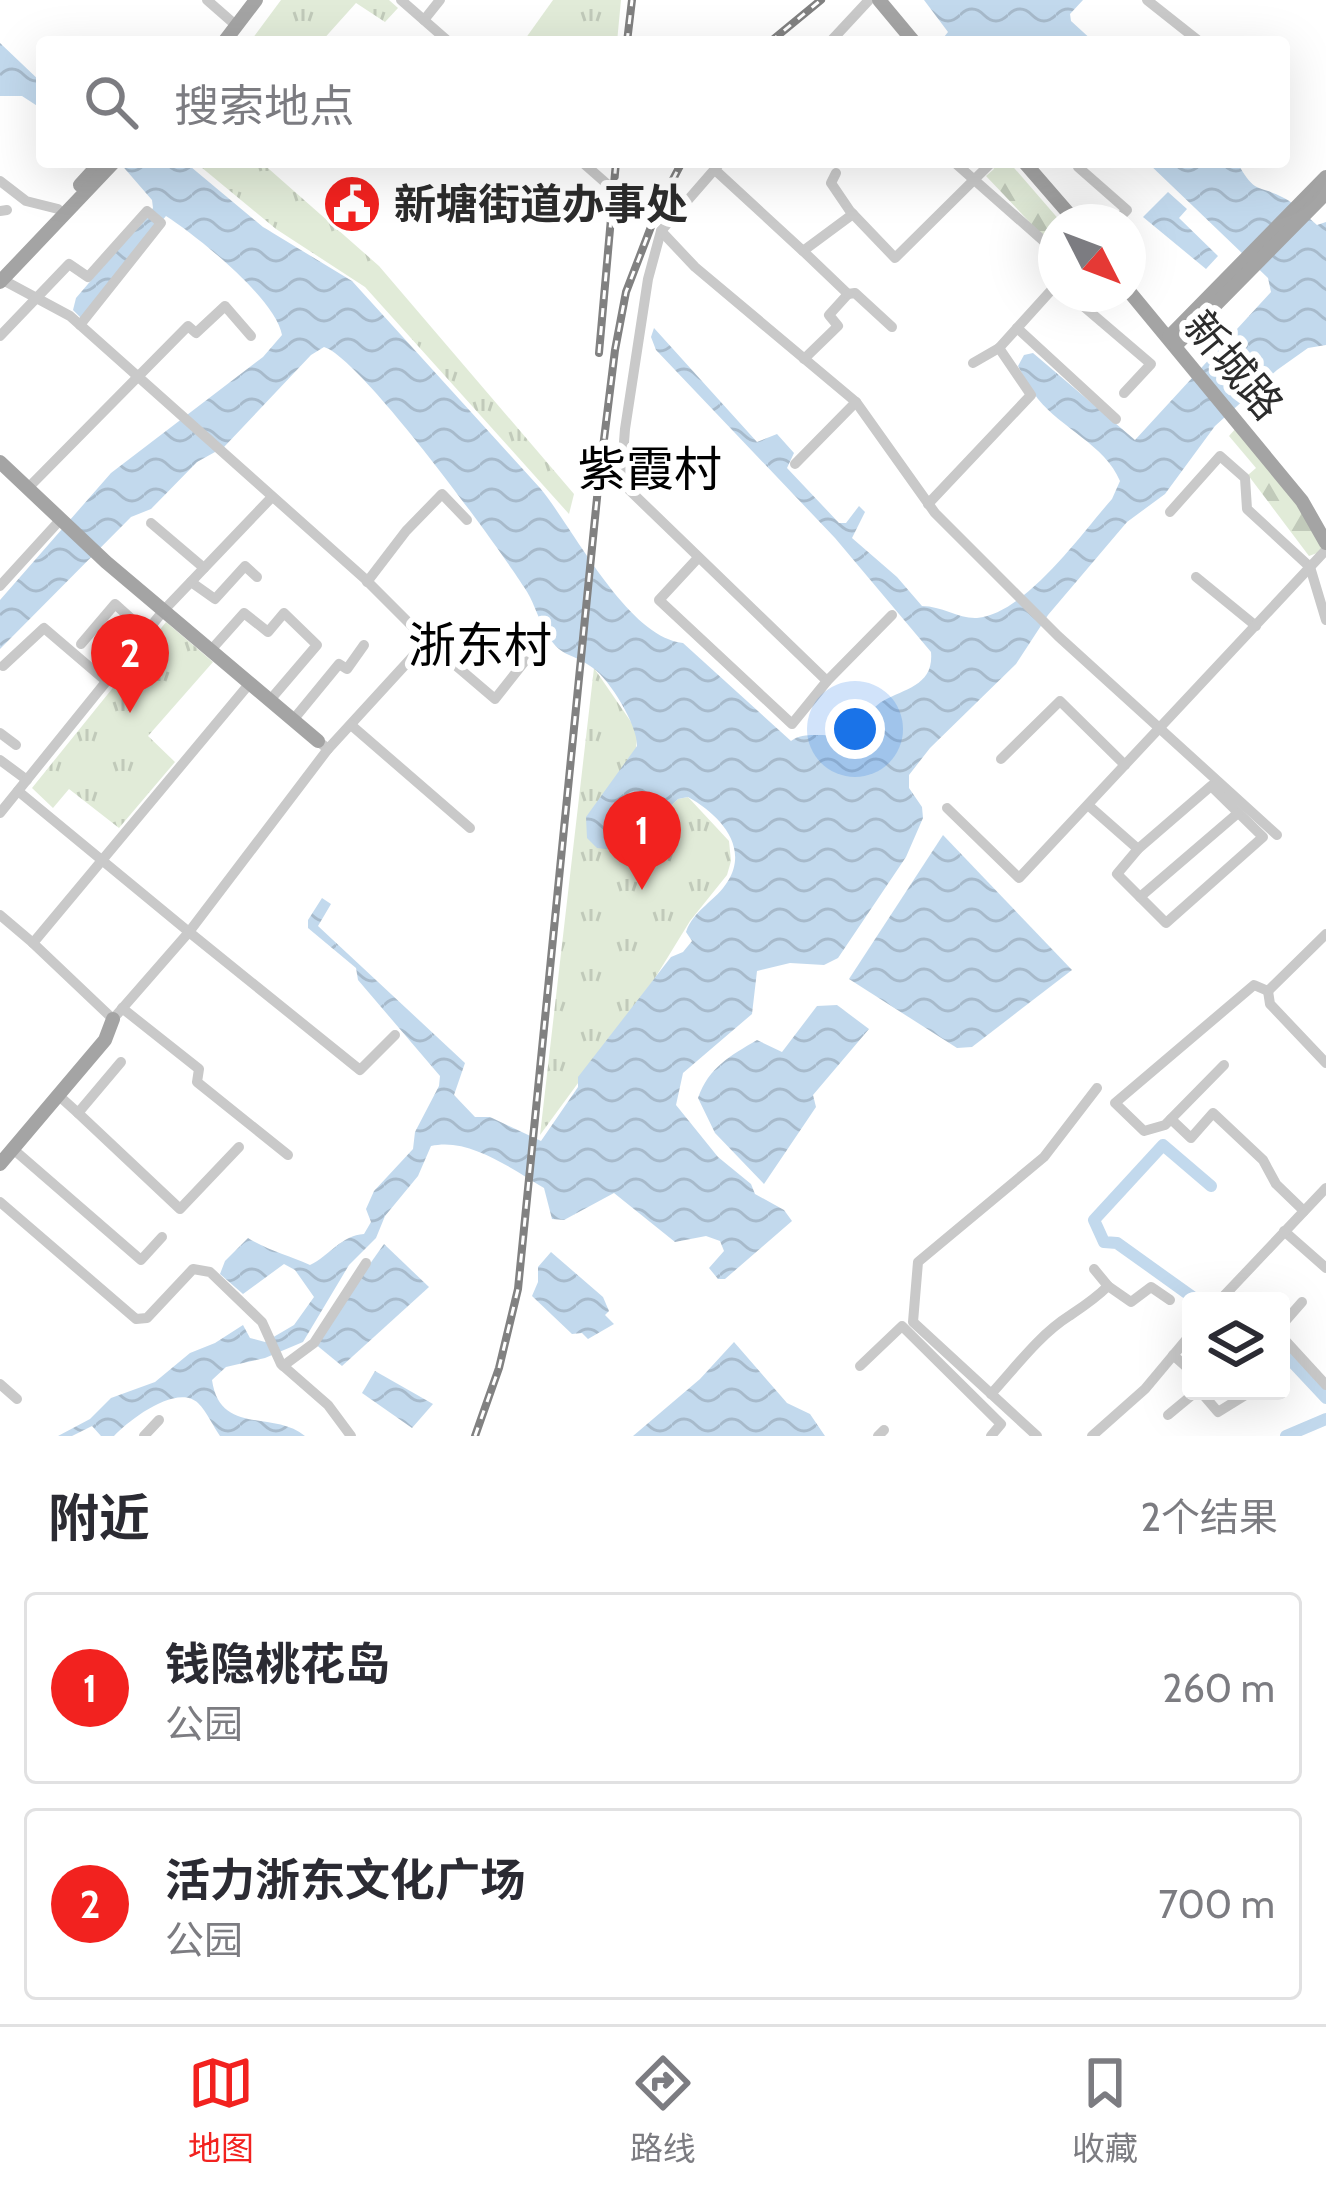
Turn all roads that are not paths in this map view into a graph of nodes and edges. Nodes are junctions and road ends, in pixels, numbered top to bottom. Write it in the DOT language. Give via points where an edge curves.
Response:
graph roads {
  1 [pos="207,0"];
  2 [pos="247,0"];
  3 [pos="256,0"];
  4 [pos="401,0"];
  5 [pos="440,0"];
  6 [pos="869,0"];
  7 [pos="883,0"];
  8 [pos="1147,0"];
  9 [pos="424,20"];
  10 [pos="231,21"];
  11 [pos="222,36"];
  12 [pos="224,36"];
  13 [pos="442,36"];
  14 [pos="836,36"];
  15 [pos="913,36"];
  16 [pos="1192,36"];
  17 [pos="103,168"];
  18 [pos="104,168"];
  19 [pos="589,168"];
  20 [pos="715,168"];
  21 [pos="719,168"];
  22 [pos="961,168"];
  23 [pos="986,168"];
  24 [pos="1026,168"];
  25 [pos="1079,168"];
  26 [pos="836,173"];
  27 [pos="1326,177"];
  28 [pos="974,180"];
  29 [pos="0,181"];
  30 [pos="607,184"];
  31 [pos="1326,193"];
  32 [pos="1309,202"];
  33 [pos="1057,204"];
  34 [pos="1120,204"];
  35 [pos="58,209"];
  36 [pos="853,214"];
  37 [pos="661,231"];
  38 [pos="1038,236"];
  39 [pos="803,250"];
  40 [pos="1,278"];
  41 [pos="848,293"];
  42 [pos="36,298"];
  43 [pos="1146,303"];
  44 [pos="1038,305"];
  45 [pos="1146,309"];
  46 [pos="1091,312"];
  47 [pos="80,325"];
  48 [pos="892,327"];
  49 [pos="1017,328"];
  50 [pos="0,336"];
  51 [pos="251,336"];
  52 [pos="1175,339"];
  53 [pos="999,348"];
  54 [pos="804,359"];
  55 [pos="973,363"];
  56 [pos="136,376"];
  57 [pos="1124,394"];
  58 [pos="856,402"];
  59 [pos="1235,412"];
  60 [pos="1116,418"];
  61 [pos="0,462"];
  62 [pos="795,464"];
  63 [pos="28,488"];
  64 [pos="272,497"];
  65 [pos="928,504"];
  66 [pos="1170,512"];
  67 [pos="62,519"];
  68 [pos="467,520"];
  69 [pos="151,523"];
  70 [pos="1326,532"];
  71 [pos="1326,546"];
  72 [pos="697,560"];
  73 [pos="1310,567"];
  74 [pos="204,568"];
  75 [pos="257,577"];
  76 [pos="1196,577"];
  77 [pos="191,582"];
  78 [pos="367,582"];
  79 [pos="0,586"];
  80 [pos="164,610"];
  81 [pos="892,615"];
  82 [pos="1326,620"];
  83 [pos="1256,626"];
  84 [pos="146,632"];
  85 [pos="427,641"];
  86 [pos="81,644"];
  87 [pos="364,646"];
  88 [pos="211,650"];
  89 [pos="525,662"];
  90 [pos="3,666"];
  91 [pos="827,681"];
  92 [pos="106,682"];
  93 [pos="250,683"];
  94 [pos="269,700"];
  95 [pos="293,720"];
  96 [pos="351,724"];
  97 [pos="1160,728"];
  98 [pos="0,734"];
  99 [pos="323,745"];
  100 [pos="16,746"];
  101 [pos="1000,759"];
  102 [pos="0,760"];
  103 [pos="1125,765"];
  104 [pos="27,780"];
  105 [pos="18,791"];
  106 [pos="1088,805"];
  107 [pos="947,808"];
  108 [pos="0,813"];
  109 [pos="1238,813"];
  110 [pos="470,828"];
  111 [pos="1277,835"];
  112 [pos="1138,849"];
  113 [pos="102,860"];
  114 [pos="1140,897"];
  115 [pos="0,915"];
  116 [pos="189,932"];
  117 [pos="1326,934"];
  118 [pos="33,943"];
  119 [pos="1268,991"];
  120 [pos="117,1013"];
  121 [pos="395,1035"];
  122 [pos="122,1062"];
  123 [pos="1326,1064"];
  124 [pos="1224,1065"];
  125 [pos="1097,1088"];
  126 [pos="58,1095"];
  127 [pos="78,1113"];
  128 [pos="1171,1119"];
  129 [pos="239,1147"];
  130 [pos="13,1149"];
  131 [pos="288,1155"];
  132 [pos="0,1164"];
  133 [pos="1326,1187"];
  134 [pos="0,1202"];
  135 [pos="1304,1211"];
  136 [pos="1285,1231"];
  137 [pos="162,1237"];
  138 [pos="366,1263"];
  139 [pos="1326,1268"];
  140 [pos="1094,1269"];
  141 [pos="1108,1286"];
  142 [pos="1226,1292"];
  143 [pos="1170,1300"];
  144 [pos="1303,1302"];
  145 [pos="1290,1316"];
  146 [pos="1182,1344"];
  147 [pos="1290,1346"];
  148 [pos="1173,1355"];
  149 [pos="1182,1363"];
  150 [pos="284,1366"];
  151 [pos="860,1366"];
  152 [pos="0,1384"];
  153 [pos="1326,1384"];
  154 [pos="992,1394"];
  155 [pos="17,1399"];
  156 [pos="1187,1400"];
  157 [pos="1207,1400"];
  158 [pos="1237,1400"];
  159 [pos="1168,1414"];
  160 [pos="160,1420"];
  161 [pos="144,1436"];
  162 [pos="350,1436"];
  163 [pos="991,1436"];
  164 [pos="1037,1436"];
  165 [pos="1092,1436"];
  1 -- 10 [label="street"];
  2 -- 10 [label="main road"];
  3 -- 12 [label="main road"];
  4 -- 9 [label="street"];
  5 -- 9 [label="street"];
  6 -- 14 [label="street"];
  7 -- 15 [label="main road"];
  8 -- 16 [label="street"];
  9 -- 13 [label="street"];
  10 -- 11 [label="main road"];
  17 -- 35 [label="main road"];
  18 -- 40 [label="main road"];
  19 -- 30 [label="street"];
  20 -- 37 [label="street"];
  21 -- 39 [label="street"];
  22 -- 28 [label="street"];
  23 -- 28 [label="street"];
  24 -- 33 [label="main road"];
  25 -- 34 [label="street"];
  26 -- 36 [label="street" via="831,183"];
  27 -- 32 [label="main road"];
  28 -- 36 [label="street" via="895,258"];
  28 -- 38 [label="street"];
  29 -- 35 [label="street" via="26,201"];
  31 -- 32 [label="main road"];
  32 -- 52 [label="main road"];
  35 -- 40 [label="main road"];
  36 -- 39 [label="street"];
  37 -- 54 [label="street"];
  37 -- 72 [label="street" via="621,482"];
  39 -- 41 [label="street"];
  40 -- 42 [label="street"];
  41 -- 48 [label="street"];
  41 -- 54 [label="street" via="829,315 838,326"];
  42 -- 47 [label="street"];
  42 -- 47 [label="street" via="69,264 88,277 147,211 161,223"];
  42 -- 50 [label="street"];
  43 -- 52 [label="main road, 新城路"];
  44 -- 49 [label="street"];
  45 -- 52 [label="main road, 新城路"];
  46 -- 57 [label="street" via="1150,364"];
  47 -- 56 [label="street"];
  49 -- 53 [label="street"];
  49 -- 60 [label="street"];
  51 -- 56 [label="street" via="225,306 196,333 188,326"];
  52 -- 59 [label="main road, 新城路"];
  53 -- 55 [label="street"];
  53 -- 65 [label="street" via="1031,395"];
  54 -- 58 [label="street"];
  56 -- 63 [label="street"];
  56 -- 64 [label="street"];
  58 -- 62 [label="street"];
  58 -- 65 [label="street"];
  59 -- 70 [label="main road, 新城路"];
  59 -- 71 [label="main road, 新城路"];
  61 -- 63 [label="main road"];
  63 -- 67 [label="main road"];
  64 -- 74 [label="street"];
  64 -- 78 [label="street"];
  65 -- 97 [label="street"];
  66 -- 73 [label="street" via="1220,456 1245,478 1246,509"];
  67 -- 79 [label="street"];
  67 -- 80 [label="main road"];
  68 -- 78 [label="street" via="442,494"];
  69 -- 74 [label="street"];
  71 -- 73 [label="street"];
  72 -- 91 [label="street"];
  72 -- 91 [label="street" via="659,600 792,724"];
  73 -- 82 [label="street"];
  73 -- 83 [label="street"];
  74 -- 77 [label="street"];
  75 -- 77 [label="street" via="245,566 214,599"];
  76 -- 83 [label="street"];
  77 -- 80 [label="street"];
  78 -- 85 [label="street"];
  80 -- 84 [label="street"];
  80 -- 88 [label="main road"];
  81 -- 91 [label="street"];
  83 -- 97 [label="street"];
  84 -- 86 [label="street" via="115,604"];
  84 -- 92 [label="street"];
  85 -- 89 [label="street" via="495,698"];
  85 -- 96 [label="street"];
  87 -- 95 [label="street"];
  88 -- 93 [label="main road"];
  88 -- 94 [label="street" via="244,613 268,632 284,613 317,644"];
  90 -- 92 [label="street" via="44,628"];
  92 -- 104 [label="street"];
  93 -- 94 [label="main road"];
  93 -- 113 [label="street"];
  94 -- 95 [label="main road"];
  95 -- 99 [label="main road"];
  96 -- 99 [label="street"];
  96 -- 110 [label="street"];
  97 -- 103 [label="street"];
  97 -- 111 [label="street"];
  98 -- 100 [label="street"];
  99 -- 116 [label="street"];
  101 -- 103 [label="street" via="1060,701"];
  102 -- 104 [label="street"];
  103 -- 106 [label="street"];
  104 -- 105 [label="street"];
  105 -- 108 [label="street"];
  105 -- 113 [label="street"];
  106 -- 107 [label="street" via="1019,878"];
  106 -- 112 [label="street"];
  109 -- 112 [label="street" via="1210,786"];
  109 -- 114 [label="street"];
  109 -- 114 [label="street" via="1263,837 1166,923"];
  112 -- 114 [label="street" via="1117,874"];
  113 -- 116 [label="street"];
  113 -- 118 [label="street"];
  115 -- 118 [label="street"];
  116 -- 120 [label="street"];
  116 -- 121 [label="street" via="361,1070"];
  117 -- 119 [label="street"];
  118 -- 120 [label="street"];
  119 -- 123 [label="street" via="1270,1004"];
  119 -- 128 [label="street" via="1253,985 1115,1102 1144,1131"];
  120 -- 126 [label="main road" via="105,1040"];
  120 -- 131 [label="street" via="200,1069 197,1082"];
  122 -- 127 [label="street"];
  124 -- 128 [label="street"];
  125 -- 154 [label="street" via="1044,1156 918,1262 913,1322"];
  126 -- 127 [label="street"];
  126 -- 130 [label="main road"];
  127 -- 129 [label="street" via="180,1209"];
  128 -- 135 [label="street" via="1191,1138 1213,1113"];
  130 -- 132 [label="main road"];
  130 -- 137 [label="street" via="141,1260"];
  133 -- 135 [label="street"];
  134 -- 150 [label="street" via="136,1318 147,1318 193,1270 210,1273 262,1322"];
  135 -- 136 [label="street"];
  136 -- 139 [label="street"];
  136 -- 142 [label="street"];
  138 -- 150 [label="street" via="314,1343"];
  140 -- 141 [label="street"];
  141 -- 143 [label="street" via="1132,1302 1151,1287"];
  141 -- 154 [label="street"];
  144 -- 145 [label="street"];
  146 -- 148 [label="street"];
  147 -- 153 [label="street"];
  148 -- 149 [label="street"];
  148 -- 165 [label="street"];
  150 -- 162 [label="street"];
  151 -- 163 [label="street" via="902,1326 1001,1424"];
  152 -- 155 [label="street"];
  154 -- 164 [label="street"];
  156 -- 159 [label="street"];
  157 -- 158 [label="street" via="1218,1412"];
  160 -- 161 [label="street"];
}
